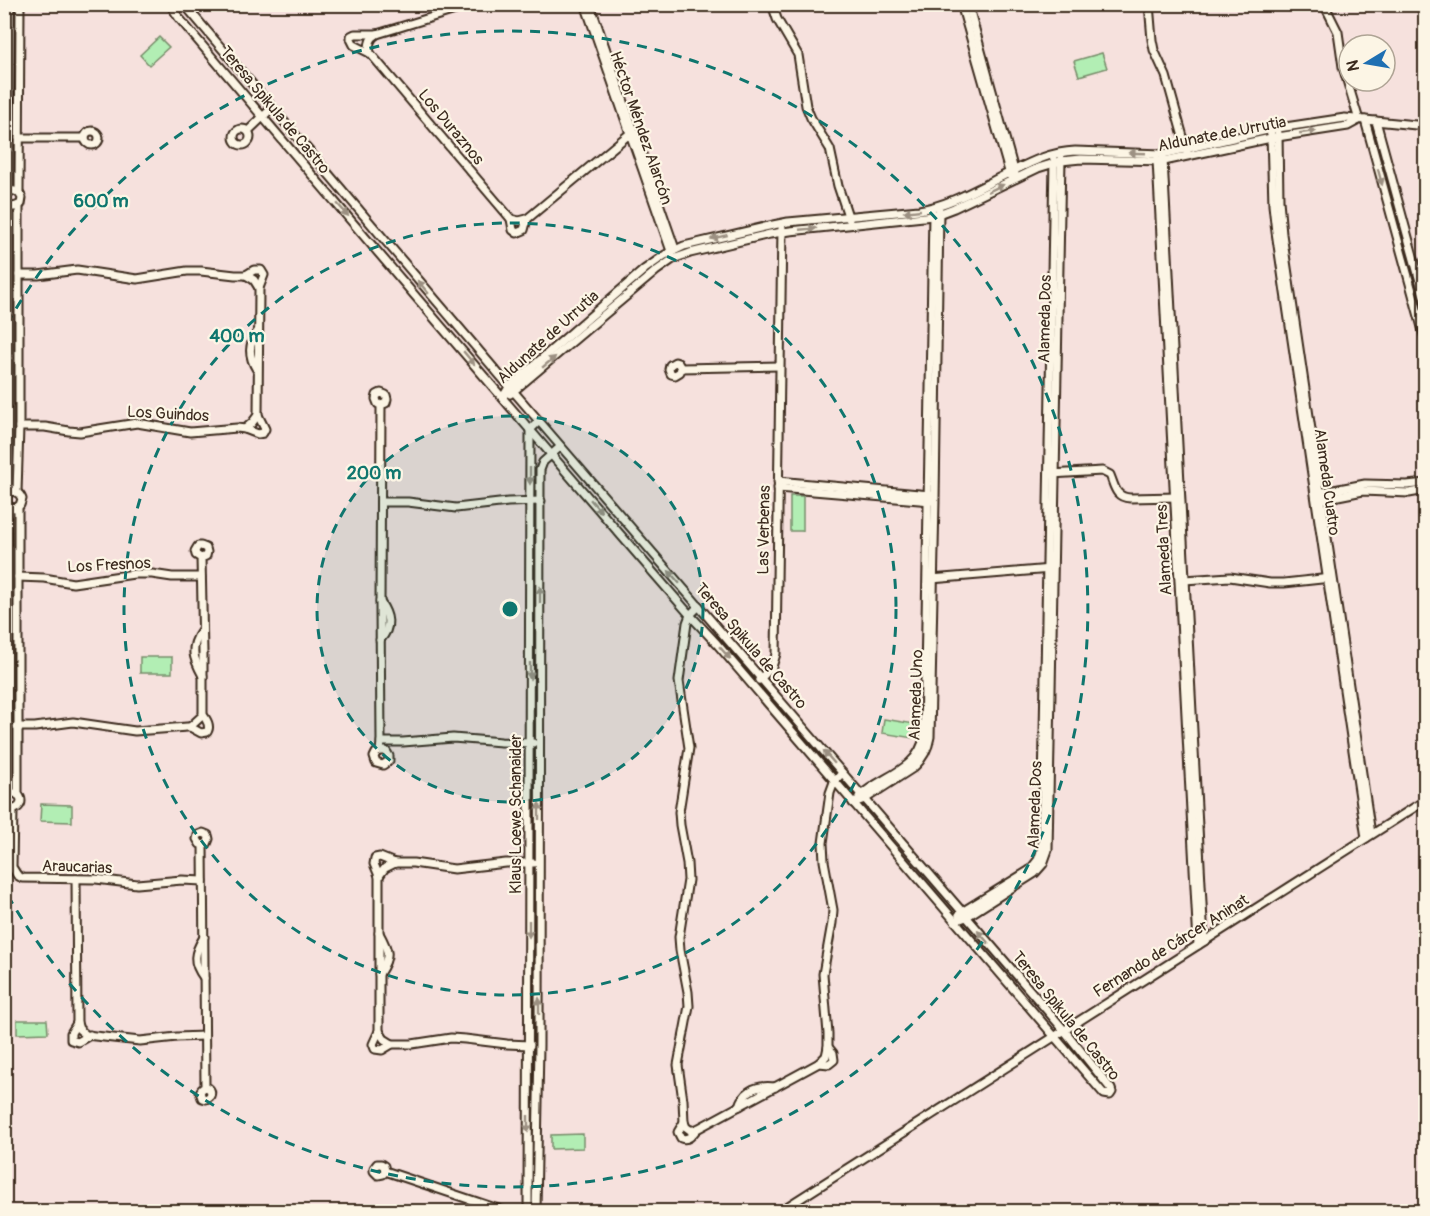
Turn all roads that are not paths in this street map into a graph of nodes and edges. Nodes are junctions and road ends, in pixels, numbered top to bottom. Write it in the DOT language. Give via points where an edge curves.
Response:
graph roads {
  1 [pos="10,4"];
  2 [pos="20,4"];
  3 [pos="170,4"];
  4 [pos="184,4"];
  5 [pos="475,4"];
  6 [pos="585,4"];
  7 [pos="590,4"];
  8 [pos="772,4"];
  9 [pos="961,4"];
  10 [pos="968,4"];
  11 [pos="1149,4"];
  12 [pos="1324,4"];
  13 [pos="377,34"];
  14 [pos="370,53"];
  15 [pos="272,108"];
  16 [pos="262,116"];
  17 [pos="1362,120"];
  18 [pos="1376,121"];
  19 [pos="1425,126"];
  20 [pos="1275,128"];
  21 [pos="248,131"];
  22 [pos="631,132"];
  23 [pos="1274,137"];
  24 [pos="20,138"];
  25 [pos="85,138"];
  26 [pos="1057,153"];
  27 [pos="1187,153"];
  28 [pos="1160,158"];
  29 [pos="1058,162"];
  30 [pos="1012,171"];
  31 [pos="1015,180"];
  32 [pos="19,192"];
  33 [pos="6,196"];
  34 [pos="9,206"];
  35 [pos="19,206"];
  36 [pos="937,206"];
  37 [pos="936,215"];
  38 [pos="511,219"];
  39 [pos="527,219"];
  40 [pos="850,221"];
  41 [pos="782,223"];
  42 [pos="371,225"];
  43 [pos="362,232"];
  44 [pos="782,232"];
  45 [pos="674,254"];
  46 [pos="19,275"];
  47 [pos="246,275"];
  48 [pos="259,288"];
  49 [pos="1425,303"];
  50 [pos="1425,342"];
  51 [pos="779,366"];
  52 [pos="681,368"];
  53 [pos="511,390"];
  54 [pos="502,397"];
  55 [pos="381,405"];
  56 [pos="258,415"];
  57 [pos="539,421"];
  58 [pos="19,427"];
  59 [pos="245,429"];
  60 [pos="530,430"];
  61 [pos="561,447"];
  62 [pos="551,454"];
  63 [pos="1052,474"];
  64 [pos="1425,483"];
  65 [pos="778,485"];
  66 [pos="1425,490"];
  67 [pos="1318,496"];
  68 [pos="1178,497"];
  69 [pos="9,498"];
  70 [pos="932,498"];
  71 [pos="530,501"];
  72 [pos="540,501"];
  73 [pos="381,502"];
  74 [pos="18,507"];
  75 [pos="201,558"];
  76 [pos="1050,569"];
  77 [pos="18,578"];
  78 [pos="201,578"];
  79 [pos="1330,578"];
  80 [pos="930,579"];
  81 [pos="1182,581"];
  82 [pos="699,606"];
  83 [pos="690,615"];
  84 [pos="761,678"];
  85 [pos="753,686"];
  86 [pos="202,715"];
  87 [pos="17,727"];
  88 [pos="190,727"];
  89 [pos="381,742"];
  90 [pos="530,743"];
  91 [pos="539,743"];
  92 [pos="380,751"];
  93 [pos="842,773"];
  94 [pos="834,782"];
  95 [pos="18,795"];
  96 [pos="6,796"];
  97 [pos="863,796"];
  98 [pos="1425,800"];
  99 [pos="853,803"];
  100 [pos="5,805"];
  101 [pos="13,810"];
  102 [pos="1368,836"];
  103 [pos="203,845"];
  104 [pos="529,862"];
  105 [pos="395,863"];
  106 [pos="539,863"];
  107 [pos="380,876"];
  108 [pos="76,879"];
  109 [pos="203,881"];
  110 [pos="964,915"];
  111 [pos="955,921"];
  112 [pos="1201,943"];
  113 [pos="77,1023"];
  114 [pos="1064,1030"];
  115 [pos="379,1031"];
  116 [pos="90,1035"];
  117 [pos="204,1036"];
  118 [pos="1054,1036"];
  119 [pos="392,1044"];
  120 [pos="528,1045"];
  121 [pos="539,1045"];
  122 [pos="205,1087"];
  123 [pos="684,1122"];
  124 [pos="696,1130"];
  125 [pos="385,1171"];
  126 [pos="507,1212"];
  127 [pos="528,1212"];
  128 [pos="536,1212"];
  129 [pos="779,1212"];
  1 -- 33 [label="street"];
  2 -- 24 [label="street"];
  3 -- 16 [label="street, Teresa Spikula de Castro"];
  4 -- 15 [label="street, Teresa Spikula de Castro"];
  5 -- 13 [label="street, Los Duraznos"];
  6 -- 22 [label="street, Héctor Méndez Alarcón"];
  7 -- 22 [label="street, Héctor Méndez Alarcón"];
  8 -- 40 [label="street" via="798,55 806,106 830,149"];
  9 -- 30 [label="street"];
  10 -- 30 [label="street"];
  11 -- 27 [label="street" via="1154,50 1166,76"];
  12 -- 17 [label="street" via="1338,32 1343,67"];
  13 -- 14 [label="street" via="370,43"];
  13 -- 14 [label="street, Los Duraznos" via="351,36 354,45"];
  14 -- 38 [label="street, Los Duraznos"];
  15 -- 16 [label="street"];
  15 -- 42 [label="street, Teresa Spikula de Castro"];
  16 -- 21 [label="street"];
  16 -- 43 [label="street, Teresa Spikula de Castro, one-way"];
  17 -- 18 [label="street, Aldunate de Urrutia"];
  17 -- 20 [label="street, Aldunate de Urrutia" via="1345,118"];
  23 -- 17 [label="street, Aldunate de Urrutia, one-way" via="1348,126"];
  17 -- 50 [label="street, one-way"];
  18 -- 19 [label="street, Aldunate de Urrutia"];
  18 -- 49 [label="street"];
  20 -- 23 [label="street, Alameda Cuatro"];
  20 -- 27 [label="street, Aldunate de Urrutia"];
  22 -- 39 [label="street, Los Duraznos"];
  22 -- 45 [label="street, Héctor Méndez Alarcón"];
  23 -- 27 [label="street, Aldunate de Urrutia"];
  23 -- 67 [label="street, Alameda Cuatro" via="1274,223"];
  24 -- 25 [label="street"];
  24 -- 32 [label="street"];
  28 -- 26 [label="street, Aldunate de Urrutia, one-way"];
  26 -- 29 [label="street, Alameda Dos"];
  26 -- 30 [label="street, Aldunate de Urrutia"];
  27 -- 28 [label="street, Aldunate de Urrutia"];
  28 -- 29 [label="street, Aldunate de Urrutia"];
  28 -- 68 [label="street, Alameda Tres"];
  29 -- 31 [label="street, Aldunate de Urrutia"];
  29 -- 63 [label="street, Alameda Dos"];
  30 -- 31 [label="street"];
  30 -- 36 [label="street, Aldunate de Urrutia"];
  37 -- 31 [label="street, Aldunate de Urrutia, one-way"];
  32 -- 33 [label="street"];
  32 -- 35 [label="street"];
  33 -- 34 [label="street"];
  34 -- 35 [label="street"];
  34 -- 69 [label="street"];
  35 -- 46 [label="street"];
  36 -- 37 [label="street, Alameda Uno"];
  36 -- 40 [label="street, Aldunate de Urrutia, one-way"];
  37 -- 40 [label="street, Aldunate de Urrutia"];
  37 -- 70 [label="street, Alameda Uno"];
  38 -- 39 [label="street"];
  38 -- 39 [label="street, Los Duraznos" via="517,233 524,230"];
  40 -- 41 [label="street, Aldunate de Urrutia"];
  44 -- 40 [label="street, Aldunate de Urrutia, one-way"];
  41 -- 44 [label="street, Las Verbenas"];
  41 -- 45 [label="street, Aldunate de Urrutia, one-way" via="692,243"];
  42 -- 43 [label="street"];
  53 -- 42 [label="street, Teresa Spikula de Castro, one-way"];
  43 -- 54 [label="street, Teresa Spikula de Castro, one-way"];
  44 -- 45 [label="street, Aldunate de Urrutia"];
  44 -- 51 [label="street, Las Verbenas"];
  45 -- 53 [label="street, Aldunate de Urrutia"];
  46 -- 47 [label="street" via="72,270 137,279 195,270"];
  46 -- 58 [label="street"];
  47 -- 48 [label="street"];
  47 -- 48 [label="street" via="255,270 262,272"];
  48 -- 56 [label="street, Los Guindos" via="258,331 250,350 258,370"];
  51 -- 52 [label="street"];
  51 -- 65 [label="street, Las Verbenas"];
  53 -- 54 [label="street, Aldunate de Urrutia"];
  53 -- 57 [label="street, Teresa Spikula de Castro"];
  54 -- 60 [label="street, Teresa Spikula de Castro"];
  55 -- 73 [label="street"];
  56 -- 59 [label="street"];
  56 -- 59 [label="street, Los Guindos" via="263,433"];
  57 -- 60 [label="street"];
  57 -- 61 [label="street, Teresa Spikula de Castro"];
  58 -- 59 [label="street, Los Guindos" via="80,432 137,423 190,432"];
  58 -- 69 [label="street"];
  60 -- 62 [label="street, Teresa Spikula de Castro"];
  60 -- 71 [label="street, Klaus Loewe Schanaider, one-way"];
  61 -- 62 [label="street"];
  82 -- 61 [label="street, Teresa Spikula de Castro, one-way"];
  62 -- 72 [label="street, Klaus Loewe Schanaider" via="541,467"];
  62 -- 83 [label="street, Teresa Spikula de Castro, one-way"];
  63 -- 68 [label="street" via="1102,471 1110,475 1122,497"];
  63 -- 76 [label="street, Alameda Dos"];
  64 -- 67 [label="street" via="1365,484"];
  65 -- 70 [label="street"];
  65 -- 84 [label="street, Las Verbenas" via="776,654 772,667"];
  66 -- 67 [label="street"];
  67 -- 79 [label="street, Alameda Cuatro"];
  68 -- 81 [label="street, Alameda Tres"];
  69 -- 74 [label="street" via="14,508"];
  69 -- 74 [label="street" via="20,495"];
  69 -- 96 [label="street"];
  70 -- 80 [label="street, Alameda Uno"];
  71 -- 72 [label="street"];
  71 -- 73 [label="street" via="456,508"];
  71 -- 90 [label="street, Klaus Loewe Schanaider, one-way"];
  91 -- 72 [label="street, Klaus Loewe Schanaider, one-way"];
  73 -- 89 [label="street" via="381,602 389,621 380,640"];
  74 -- 77 [label="street"];
  75 -- 78 [label="street"];
  76 -- 80 [label="street"];
  76 -- 110 [label="street, Alameda Dos" via="1047,855 1031,876"];
  77 -- 78 [label="street, Los Fresnos" via="73,583 134,574"];
  77 -- 87 [label="street"];
  78 -- 86 [label="street" via="202,630 193,653 202,676"];
  79 -- 81 [label="street" via="1284,583 1230,577"];
  79 -- 102 [label="street, Alameda Cuatro"];
  80 -- 97 [label="street, Alameda Uno" via="928,748 913,768"];
  81 -- 112 [label="street, Alameda Tres"];
  82 -- 83 [label="street"];
  82 -- 84 [label="street, Teresa Spikula de Castro"];
  83 -- 85 [label="street, Teresa Spikula de Castro, one-way"];
  83 -- 123 [label="street" via="679,681 689,748 679,812 688,874 679,937 689,999 678,1065"];
  84 -- 85 [label="street, Las Verbenas"];
  93 -- 84 [label="street, Teresa Spikula de Castro, one-way"];
  85 -- 94 [label="street, Teresa Spikula de Castro"];
  86 -- 88 [label="street"];
  86 -- 88 [label="street" via="207,732"];
  87 -- 88 [label="street" via="73,722 135,731"];
  87 -- 95 [label="street"];
  89 -- 90 [label="street" via="453,738"];
  89 -- 92 [label="street"];
  90 -- 91 [label="street"];
  90 -- 104 [label="street, Klaus Loewe Schanaider"];
  106 -- 91 [label="street, Klaus Loewe Schanaider, one-way"];
  93 -- 94 [label="street"];
  93 -- 97 [label="street, Teresa Spikula de Castro"];
  94 -- 99 [label="street, Teresa Spikula de Castro"];
  94 -- 124 [label="street" via="823,849 833,910 823,974 828,1047 834,1060 819,1063 775,1087 753,1089 740,1106"];
  95 -- 96 [label="street"];
  95 -- 101 [label="street" via="20,805"];
  96 -- 100 [label="street"];
  97 -- 99 [label="street, Alameda Uno"];
  97 -- 110 [label="street, Teresa Spikula de Castro"];
  98 -- 102 [label="street, Fernando de Cárcer Aninat"];
  99 -- 111 [label="street, Teresa Spikula de Castro"];
  100 -- 101 [label="street"];
  101 -- 108 [label="street, Araucarias" via="12,864 16,875 28,879"];
  102 -- 112 [label="street, Fernando de Cárcer Aninat"];
  103 -- 109 [label="street"];
  104 -- 105 [label="street" via="454,869"];
  104 -- 106 [label="street"];
  104 -- 120 [label="street, Klaus Loewe Schanaider, one-way"];
  105 -- 107 [label="street"];
  105 -- 107 [label="street" via="375,858"];
  121 -- 106 [label="street, Klaus Loewe Schanaider, one-way"];
  107 -- 115 [label="street" via="379,933 388,952 379,974"];
  108 -- 109 [label="street, Araucarias" via="137,884"];
  108 -- 113 [label="street"];
  109 -- 117 [label="street" via="204,937 195,957 204,978"];
  110 -- 111 [label="street, Alameda Dos"];
  114 -- 110 [label="street, Teresa Spikula de Castro, one-way"];
  111 -- 118 [label="street, Teresa Spikula de Castro"];
  112 -- 114 [label="street, Fernando de Cárcer Aninat"];
  113 -- 116 [label="street" via="81,1032"];
  113 -- 116 [label="street" via="71,1040 78,1042"];
  114 -- 118 [label="street, Fernando de Cárcer Aninat"];
  114 -- 118 [label="street, Teresa Spikula de Castro" via="1111,1089 1110,1095 1104,1094"];
  115 -- 119 [label="street"];
  115 -- 119 [label="street" via="374,1047 382,1050"];
  116 -- 117 [label="street" via="140,1041"];
  117 -- 122 [label="street"];
  118 -- 129 [label="street, Fernando de Cárcer Aninat"];
  119 -- 120 [label="street" via="458,1038"];
  120 -- 121 [label="street"];
  120 -- 127 [label="street, Klaus Loewe Schanaider, one-way"];
  121 -- 128 [label="street, Klaus Loewe Schanaider"];
  123 -- 124 [label="street"];
  123 -- 124 [label="street" via="678,1132 682,1139"];
  125 -- 126 [label="street"];
}
